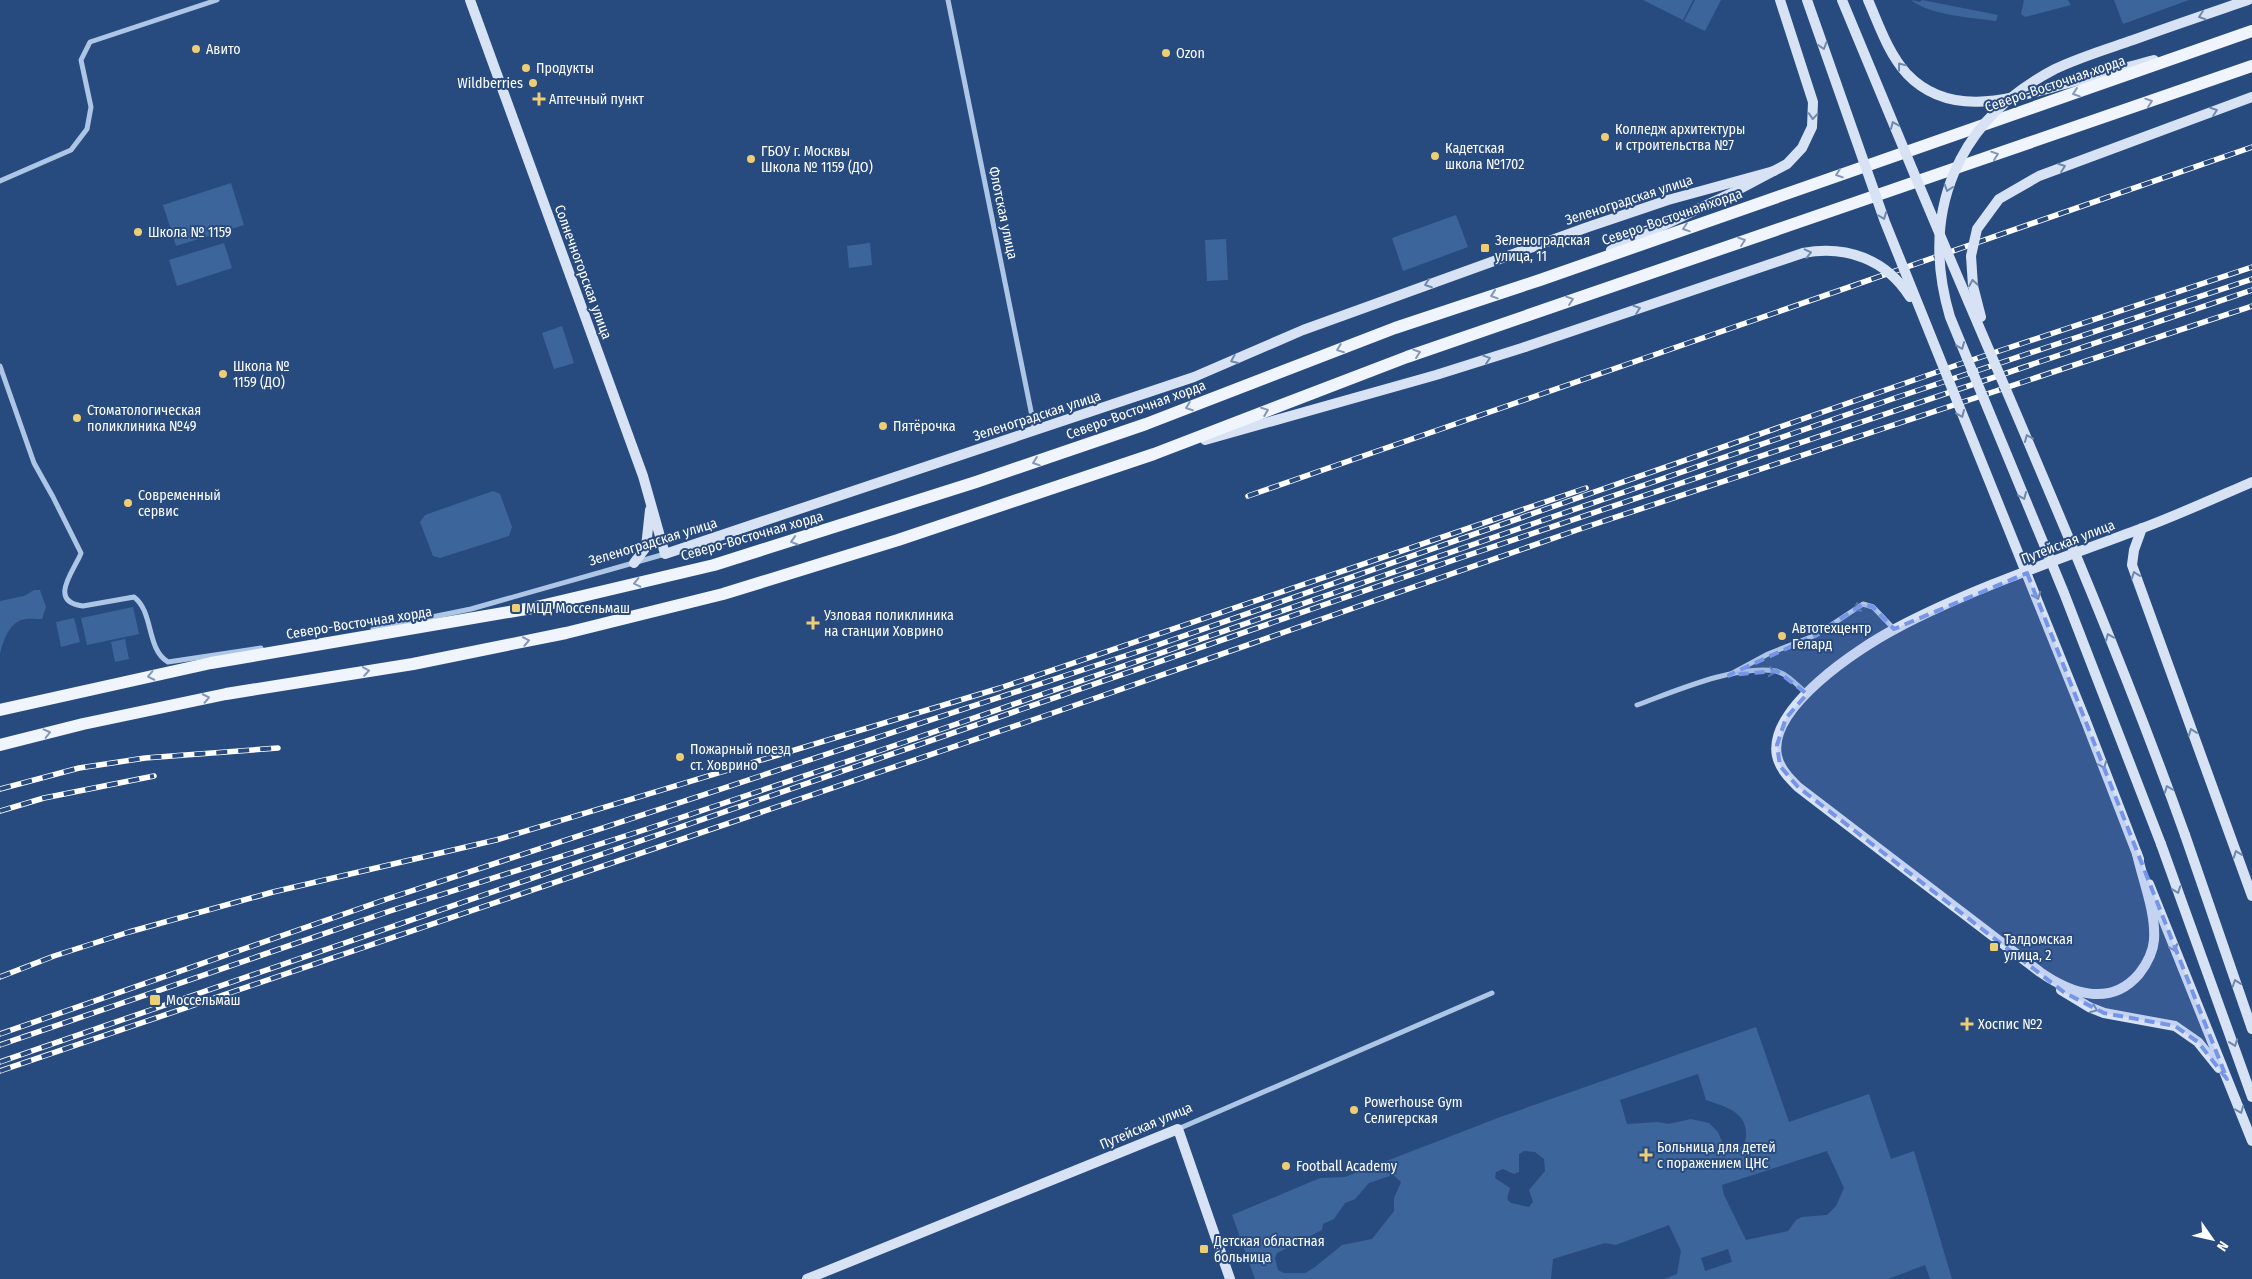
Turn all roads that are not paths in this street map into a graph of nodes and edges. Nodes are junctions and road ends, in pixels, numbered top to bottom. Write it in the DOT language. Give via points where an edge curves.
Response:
graph roads {
  1 [pos="217,0"];
  2 [pos="470,0"];
  3 [pos="948,0"];
  4 [pos="1780,0"];
  5 [pos="1807,0"];
  6 [pos="1842,0"];
  7 [pos="1868,0"];
  8 [pos="2248,0"];
  9 [pos="2252,31"];
  10 [pos="2221,42"];
  11 [pos="2252,66"];
  12 [pos="2252,97"];
  13 [pos="1774,171"];
  14 [pos="0,181"];
  15 [pos="1540,280"];
  16 [pos="1989,347"];
  17 [pos="1938,352"];
  18 [pos="0,366"];
  19 [pos="1035,432"];
  20 [pos="1154,454"];
  21 [pos="2252,482"];
  22 [pos="651,504"];
  23 [pos="2142,528"];
  24 [pos="666,554"];
  25 [pos="634,563"];
  26 [pos="1894,629"];
  27 [pos="1729,675"];
  28 [pos="1807,694"];
  29 [pos="1636,705"];
  30 [pos="0,710"];
  31 [pos="0,745"];
  32 [pos="2137,854"];
  33 [pos="2252,896"];
  34 [pos="2040,972"];
  35 [pos="1492,993"];
  36 [pos="2252,1029"];
  37 [pos="2228,1079"];
  38 [pos="2252,1097"];
  39 [pos="1178,1129"];
  40 [pos="2252,1141"];
  41 [pos="807,1279"];
  42 [pos="1230,1279"];
  1 -- 14 [label="street" via="90,42 81,60 91,107 87,129 71,150"];
  2 -- 22 [label="main road, Солнечногорская улица"];
  3 -- 19 [label="street, Флотская улица"];
  4 -- 13 [label="main road, one-way" via="1813,102 1812,127 1805,143 1794,157"];
  5 -- 17 [label="main road, one-way, bridge" via="1870,183"];
  16 -- 6 [label="main road, one-way, bridge"];
  10 -- 7 [label="main road, one-way" via="2017,98 1976,102 1945,98 1925,89 1907,74 1886,42"];
  8 -- 38 [label="main road, one-way, bridge" via="2095,53 2055,70 2016,94 1981,128 1952,177 1939,227 1938,251 1950,317 2064,593 2161,844"];
  9 -- 10 [label="main road, Северо-Восточная хорда"];
  10 -- 15 [label="main road, Северо-Восточная хорда, one-way"];
  20 -- 11 [label="main road, one-way" via="1407,357"];
  16 -- 12 [label="main road, one-way, bridge" via="1973,286 1971,256 1977,229 1999,199 2039,176"];
  13 -- 15 [label="main road" via="1641,237"];
  13 -- 19 [label="main road, Зеленоградская улица, one-way" via="1668,200 1579,230 1320,324 1194,377"];
  15 -- 30 [label="main road, Северо-Восточная хорда, one-way" via="1395,328 1146,424 714,565 532,608 211,662"];
  36 -- 16 [label="main road, one-way, bridge" via="2184,835 2091,592"];
  20 -- 17 [label="main road, one-way, bridge" via="1436,375 1819,250 1855,254 1883,267 1902,286"];
  17 -- 32 [label="main road, one-way, bridge"];
  18 -- 25 [label="street, Зеленоградская улица" via="34,463 81,553 67,578 68,598 82,606 134,596 141,605 159,654 168,662 470,609"];
  19 -- 24 [label="main road, Зеленоградская улица"];
  31 -- 20 [label="main road, one-way" via="226,694 413,664 566,634 695,601 898,540"];
  21 -- 23 [label="main road, Путейская улица"];
  22 -- 24 [label="main road, Солнечногорская улица"];
  22 -- 25 [label="main road" via="646,547"];
  23 -- 26 [label="main road, Путейская улица" via="1952,602"];
  33 -- 23 [label="main road, one-way" via="2132,565"];
  24 -- 25 [label="street, Зеленоградская улица"];
  26 -- 27 [label="street, one-way" via="1873,607 1863,604 1816,635 1768,654"];
  26 -- 28 [label="main road, Путейская улица" via="1836,668"];
  27 -- 28 [label="street, one-way" via="1777,671 1789,677"];
  27 -- 29 [label="street"];
  28 -- 34 [label="main road, Путейская улица" via="1786,718 1780,732 1777,755 1787,776"];
  32 -- 34 [label="main road" via="2154,941 2150,956 2140,972 2126,986 2098,995 2072,990"];
  32 -- 37 [label="main road, one-way"];
  34 -- 37 [label="main road, one-way" via="2065,994 2089,1007 2119,1016 2167,1023 2183,1030 2198,1042"];
  35 -- 39 [label="street, Путейская улица"];
  37 -- 40 [label="main road, one-way"];
  39 -- 41 [label="main road, Путейская улица"];
  39 -- 42 [label="main road"];
}
